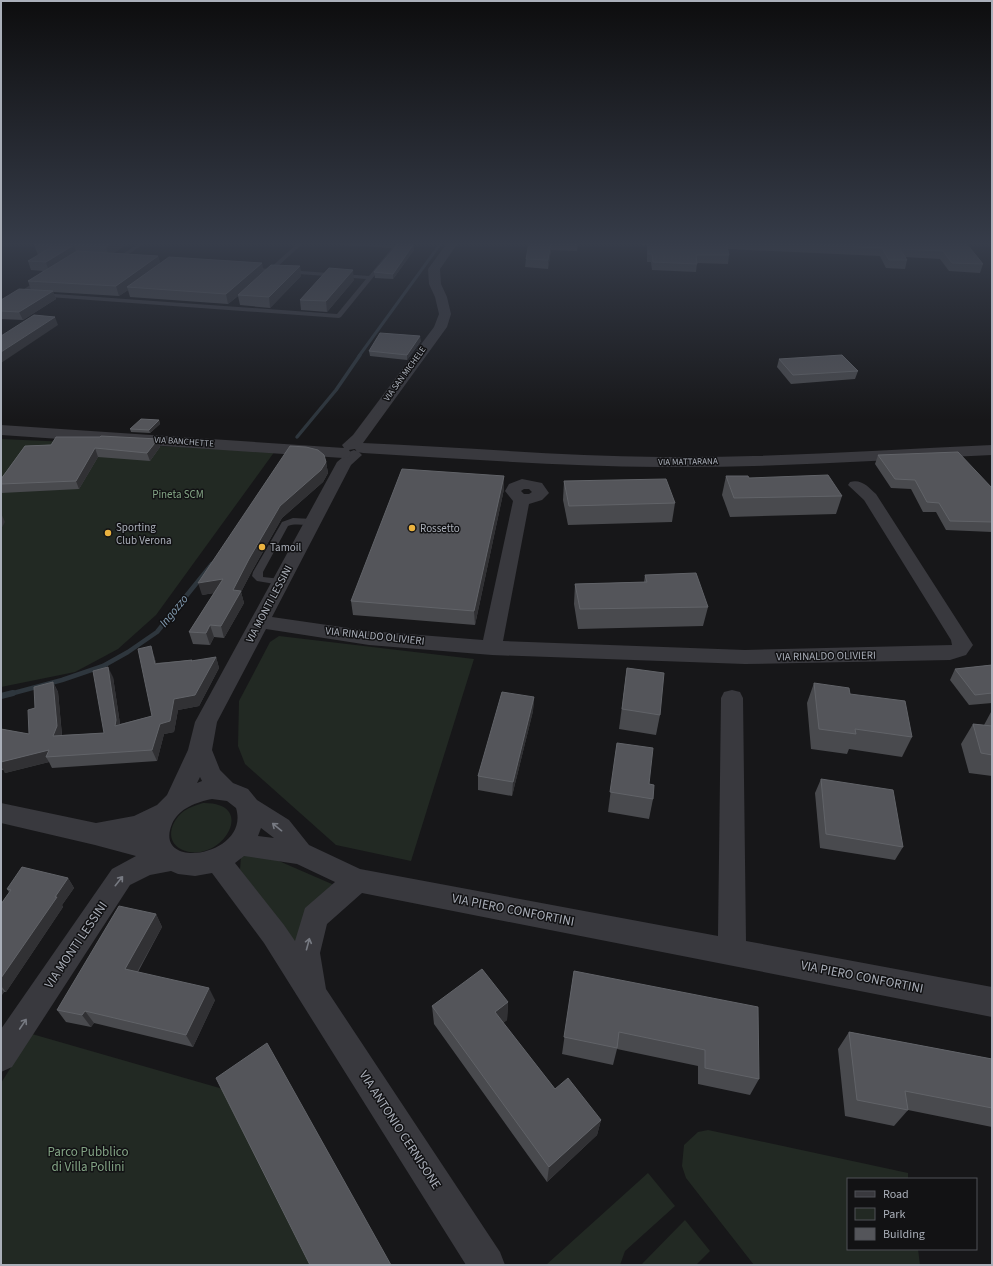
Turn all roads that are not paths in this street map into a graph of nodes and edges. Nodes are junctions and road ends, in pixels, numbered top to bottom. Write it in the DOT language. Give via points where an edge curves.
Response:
graph roads {
  1 [pos="149,302"];
  2 [pos="237,302"];
  3 [pos="350,302"];
  4 [pos="442,302"];
  5 [pos="231,308"];
  6 [pos="1,430"];
  7 [pos="352,450"];
  8 [pos="992,450"];
  9 [pos="856,485"];
  10 [pos="522,499"];
  11 [pos="259,621"];
  12 [pos="492,648"];
  13 [pos="732,698"];
  14 [pos="200,750"];
  15 [pos="224,790"];
  16 [pos="172,806"];
  17 [pos="248,807"];
  18 [pos="1,813"];
  19 [pos="95,834"];
  20 [pos="228,852"];
  21 [pos="300,853"];
  22 [pos="165,856"];
  23 [pos="357,880"];
  24 [pos="732,952"];
  25 [pos="313,996"];
  26 [pos="992,1002"];
  27 [pos="1,1056"];
  28 [pos="487,1265"];
  1 -- 5 [label="lane"];
  2 -- 5 [label="lane"];
  3 -- 5 [label="lane" via="339,316"];
  4 -- 7 [label="street, VIA SAN MICHELE" via="444,314 440,326"];
  6 -- 7 [label="street, VIA BANCHETTE"];
  7 -- 8 [label="street, VIA MATTARANA" via="384,449 660,462"];
  7 -- 11 [label="street, VIA MONTI LESSINI"];
  9 -- 12 [label="street, VIA RINALDO OLIVIERI" via="870,497 961,640 963,645 959,650 950,653 745,657"];
  10 -- 12 [label="street"];
  11 -- 12 [label="street, VIA RINALDO OLIVIERI" via="369,638"];
  11 -- 14 [label="street, VIA MONTI LESSINI" via="206,722"];
  13 -- 24 [label="street"];
  14 -- 15 [label="street" via="211,776"];
  14 -- 16 [label="street, VIA MONTI LESSINI"];
  15 -- 16 [label="street" via="200,791"];
  15 -- 17 [label="street" via="243,799"];
  16 -- 19 [label="street" via="138,826"];
  16 -- 22 [label="street" via="156,832 158,846"];
  17 -- 20 [label="street" via="251,816 246,835"];
  21 -- 17 [label="street, VIA PIERO CONFORTINI, one-way" via="280,828"];
  18 -- 19 [label="street"];
  19 -- 22 [label="street"];
  20 -- 21 [label="street, VIA PIERO CONFORTINI"];
  20 -- 22 [label="street" via="200,865 189,865"];
  20 -- 25 [label="street, VIA ANTONIO CERNISONE" via="274,934"];
  21 -- 23 [label="street, VIA PIERO CONFORTINI"];
  27 -- 22 [label="street, VIA MONTI LESSINI, one-way" via="121,877"];
  23 -- 24 [label="street, VIA PIERO CONFORTINI"];
  25 -- 23 [label="street, VIA ANTONIO CERNISONE, one-way" via="306,953 315,917"];
  24 -- 26 [label="street, VIA PIERO CONFORTINI"];
  25 -- 28 [label="street, VIA ANTONIO CERNISONE"];
}
